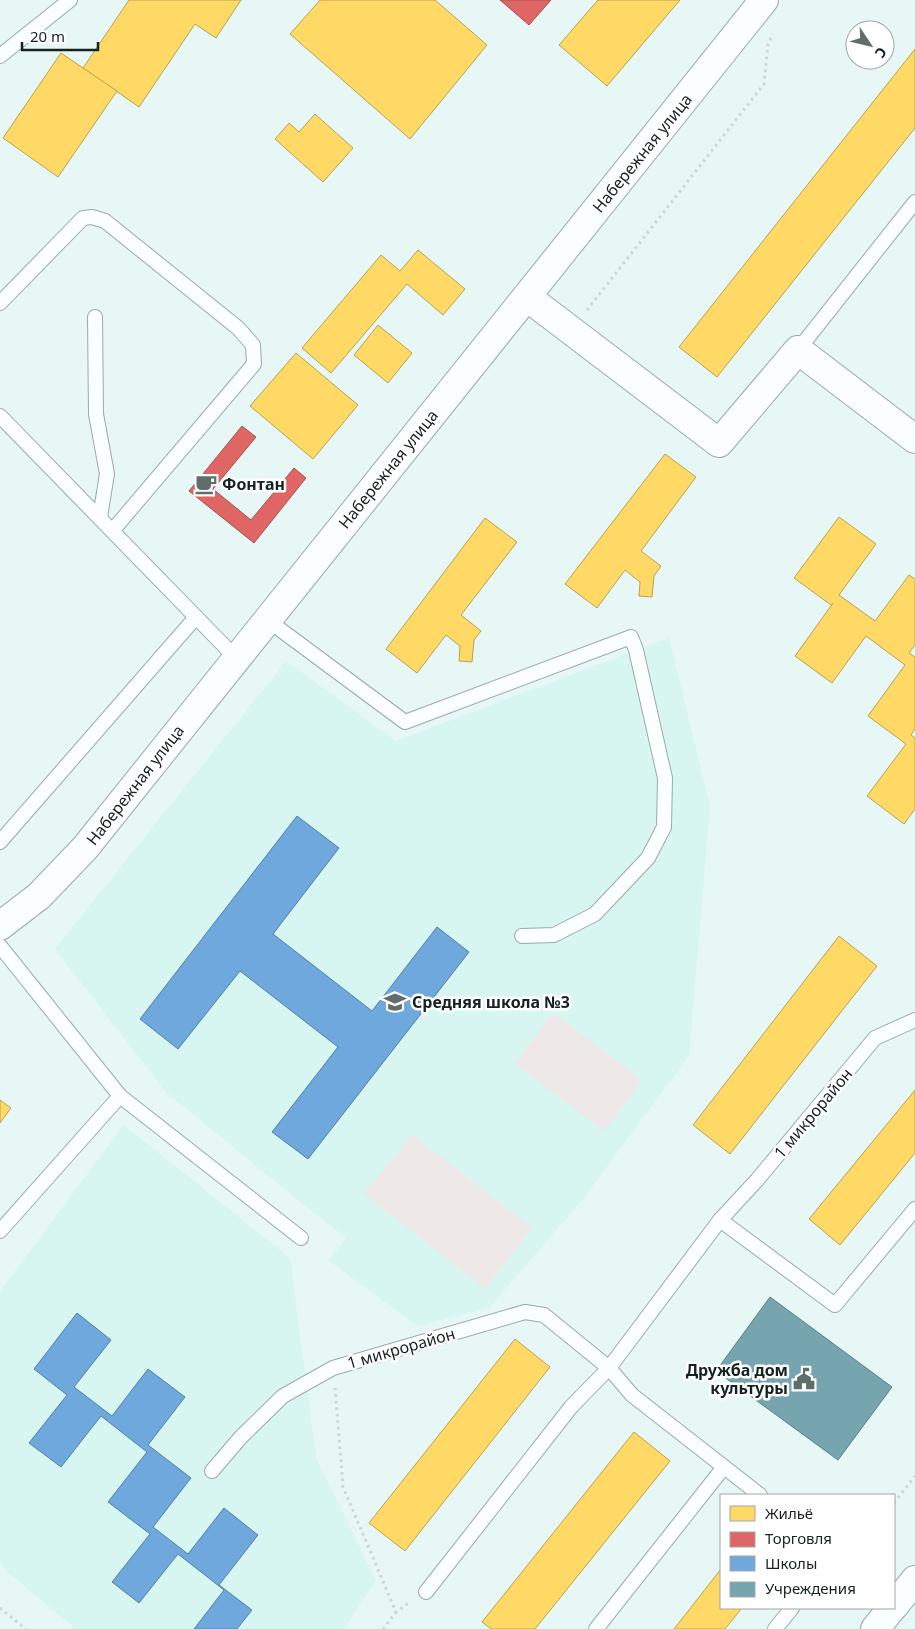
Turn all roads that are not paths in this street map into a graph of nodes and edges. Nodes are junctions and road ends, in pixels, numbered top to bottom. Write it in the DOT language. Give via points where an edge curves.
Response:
graph roads {
  1 [pos="70,0"];
  2 [pos="764,0"];
  3 [pos="2,50"];
  4 [pos="915,202"];
  5 [pos="527,297"];
  6 [pos="0,303"];
  7 [pos="95,317"];
  8 [pos="798,350"];
  9 [pos="0,416"];
  10 [pos="915,439"];
  11 [pos="100,517"];
  12 [pos="113,530"];
  13 [pos="196,617"];
  14 [pos="266,620"];
  15 [pos="236,658"];
  16 [pos="0,842"];
  17 [pos="0,926"];
  18 [pos="522,936"];
  19 [pos="0,946"];
  20 [pos="915,1020"];
  21 [pos="120,1096"];
  22 [pos="915,1209"];
  23 [pos="720,1220"];
  24 [pos="0,1232"];
  25 [pos="301,1238"];
  26 [pos="609,1368"];
  27 [pos="724,1467"];
  28 [pos="212,1471"];
  29 [pos="759,1494"];
  30 [pos="915,1580"];
  31 [pos="426,1592"];
  32 [pos="895,1603"];
  33 [pos="791,1609"];
  34 [pos="890,1609"];
  35 [pos="596,1629"];
  36 [pos="775,1629"];
  37 [pos="875,1629"];
  1 -- 3 [label="lane"];
  2 -- 5 [label="street, Набережная улица"];
  4 -- 8 [label="lane"];
  5 -- 8 [label="street" via="719,443"];
  5 -- 14 [label="street, Набережная улица"];
  6 -- 12 [label="lane" via="83,218 92,217 105,221 238,328 253,345 254,364"];
  7 -- 11 [label="lane" via="96,414 107,474"];
  8 -- 10 [label="street"];
  9 -- 11 [label="lane"];
  11 -- 12 [label="lane"];
  12 -- 13 [label="lane"];
  13 -- 15 [label="lane"];
  13 -- 16 [label="lane"];
  14 -- 15 [label="street, Набережная улица"];
  14 -- 18 [label="lane" via="405,722 631,637 665,778 664,827 648,858 595,914 554,935"];
  15 -- 17 [label="street, Набережная улица" via="85,848 39,896"];
  19 -- 21 [label="lane"];
  20 -- 23 [label="lane, 1 микрорайон" via="874,1038"];
  21 -- 24 [label="lane"];
  21 -- 25 [label="lane"];
  22 -- 23 [label="lane" via="835,1305"];
  23 -- 26 [label="lane, 1 микрорайон"];
  26 -- 27 [label="lane, 1 микрорайон" via="632,1395"];
  26 -- 28 [label="lane, 1 микрорайон" via="544,1315 525,1312 333,1368 283,1396 241,1436"];
  26 -- 31 [label="lane, 1 микрорайон" via="571,1407"];
  27 -- 29 [label="lane, 1 микрорайон"];
  27 -- 35 [label="lane"];
  30 -- 32 [label="street"];
  33 -- 36 [label="lane"];
  34 -- 37 [label="street"];
}
